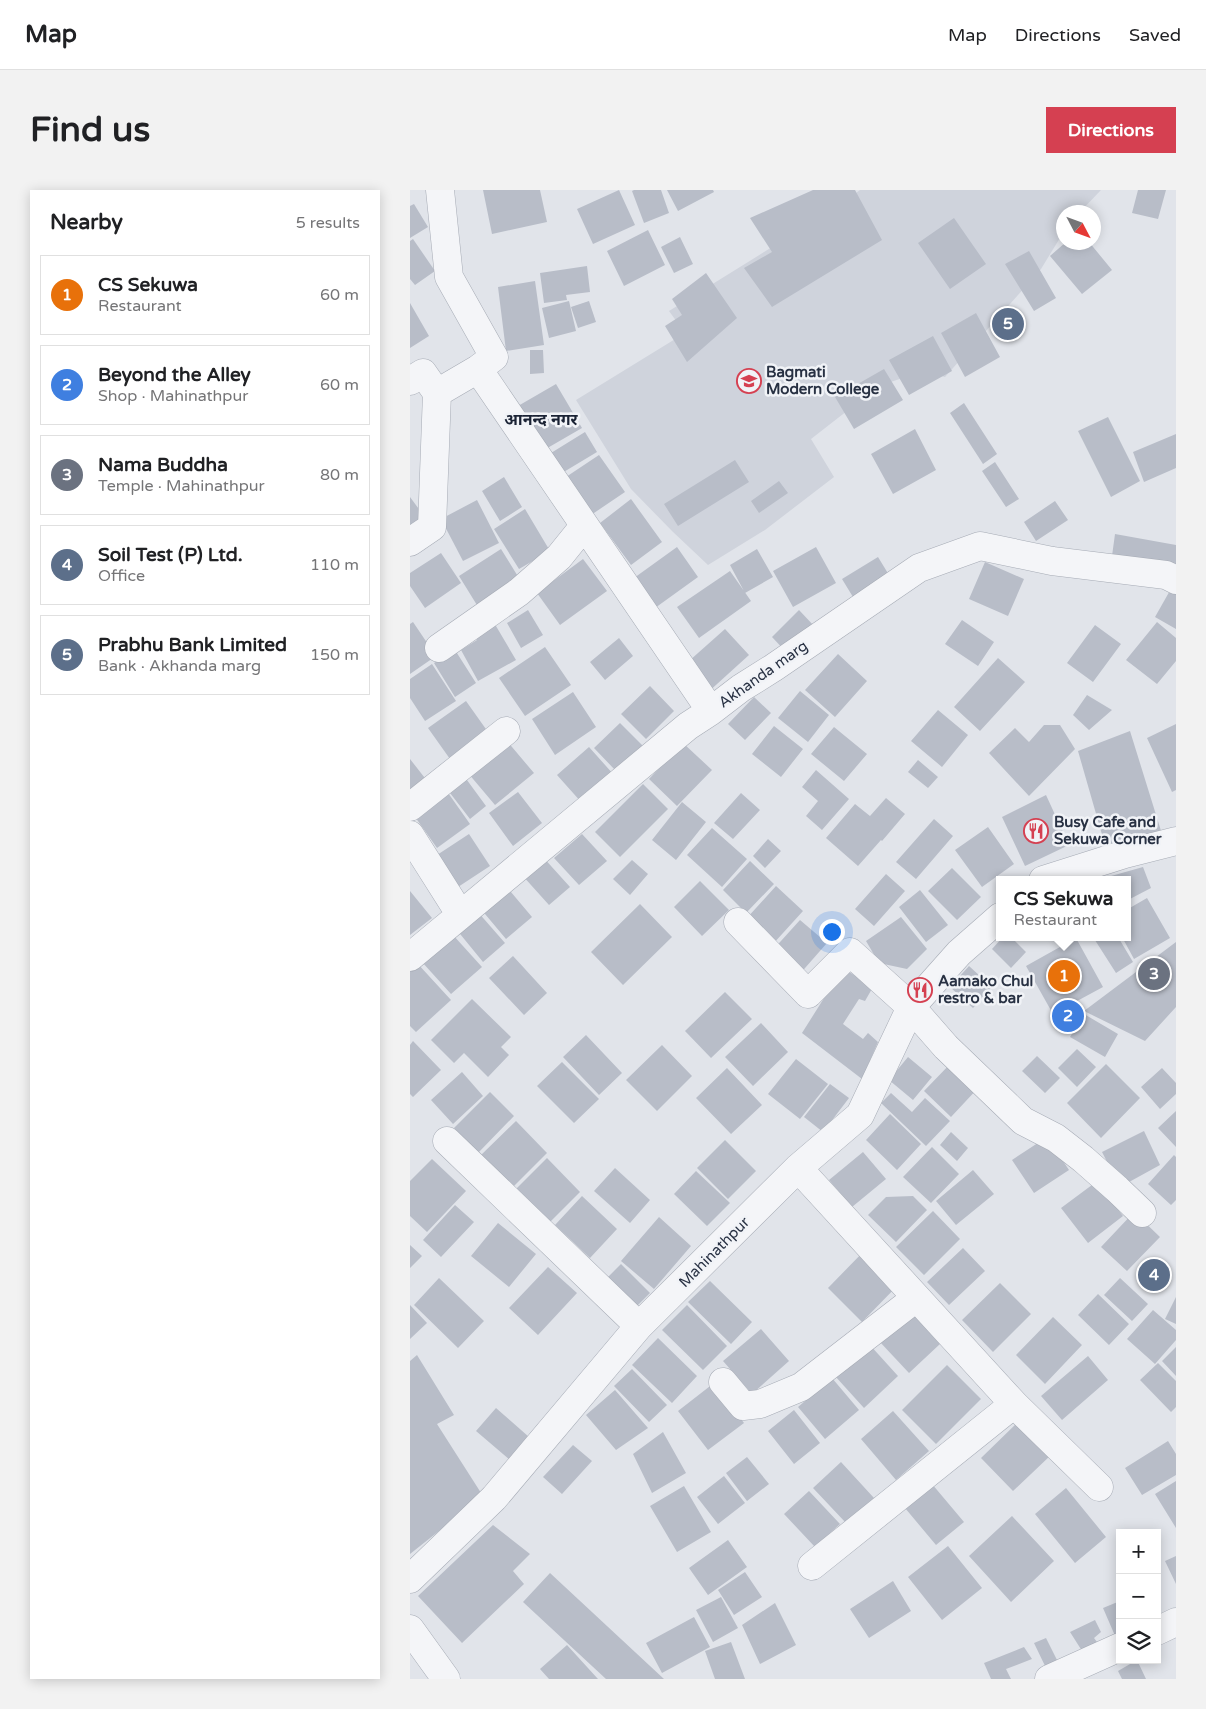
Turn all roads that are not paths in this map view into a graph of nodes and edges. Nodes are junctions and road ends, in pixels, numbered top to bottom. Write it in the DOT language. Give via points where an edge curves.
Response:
graph roads {
  1 [pos="440,190"];
  2 [pos="478,369"];
  3 [pos="410,381"];
  4 [pos="437,393"];
  5 [pos="584,526"];
  6 [pos="410,542"];
  7 [pos="1176,580"];
  8 [pos="439,648"];
  9 [pos="711,711"];
  10 [pos="506,731"];
  11 [pos="410,807"];
  12 [pos="410,835"];
  13 [pos="1176,841"];
  14 [pos="1056,876"];
  15 [pos="460,914"];
  16 [pos="996,921"];
  17 [pos="738,922"];
  18 [pos="410,957"];
  19 [pos="911,1006"];
  20 [pos="447,1141"];
  21 [pos="798,1168"];
  22 [pos="1142,1213"];
  23 [pos="916,1298"];
  24 [pos="638,1326"];
  25 [pos="723,1382"];
  26 [pos="1014,1404"];
  27 [pos="1098,1487"];
  28 [pos="812,1566"];
  29 [pos="410,1579"];
  30 [pos="1176,1622"];
  31 [pos="410,1629"];
  32 [pos="1161,1629"];
  33 [pos="1116,1649"];
  34 [pos="446,1679"];
  35 [pos="1048,1679"];
  1 -- 2 [label="street" via="449,277 494,357"];
  2 -- 4 [label="street"];
  2 -- 5 [label="street"];
  3 -- 4 [label="street" via="423,372"];
  4 -- 6 [label="street" via="432,527"];
  5 -- 8 [label="street" via="559,557 519,592"];
  5 -- 9 [label="street"];
  7 -- 9 [label="street, Akhanda marg" via="1166,575 1052,561 980,546 919,568"];
  9 -- 15 [label="street, Akhanda marg" via="688,726"];
  10 -- 11 [label="street"];
  12 -- 15 [label="street"];
  13 -- 14 [label="street"];
  15 -- 18 [label="street, Akhanda marg"];
  16 -- 19 [label="street, Mahinathpur" via="959,953"];
  17 -- 19 [label="street" via="808,994 850,952"];
  19 -- 21 [label="street, Mahinathpur" via="860,1115"];
  19 -- 22 [label="street" via="946,1047 1023,1121 1056,1138 1083,1158"];
  20 -- 24 [label="street"];
  21 -- 23 [label="street"];
  21 -- 24 [label="street, Mahinathpur"];
  23 -- 25 [label="street" via="801,1387 760,1404 743,1406"];
  23 -- 26 [label="street"];
  24 -- 29 [label="street, Mahinathpur" via="494,1498"];
  26 -- 27 [label="street"];
  26 -- 28 [label="street"];
  30 -- 32 [label="street"];
  31 -- 34 [label="street"];
  33 -- 35 [label="street"];
}
